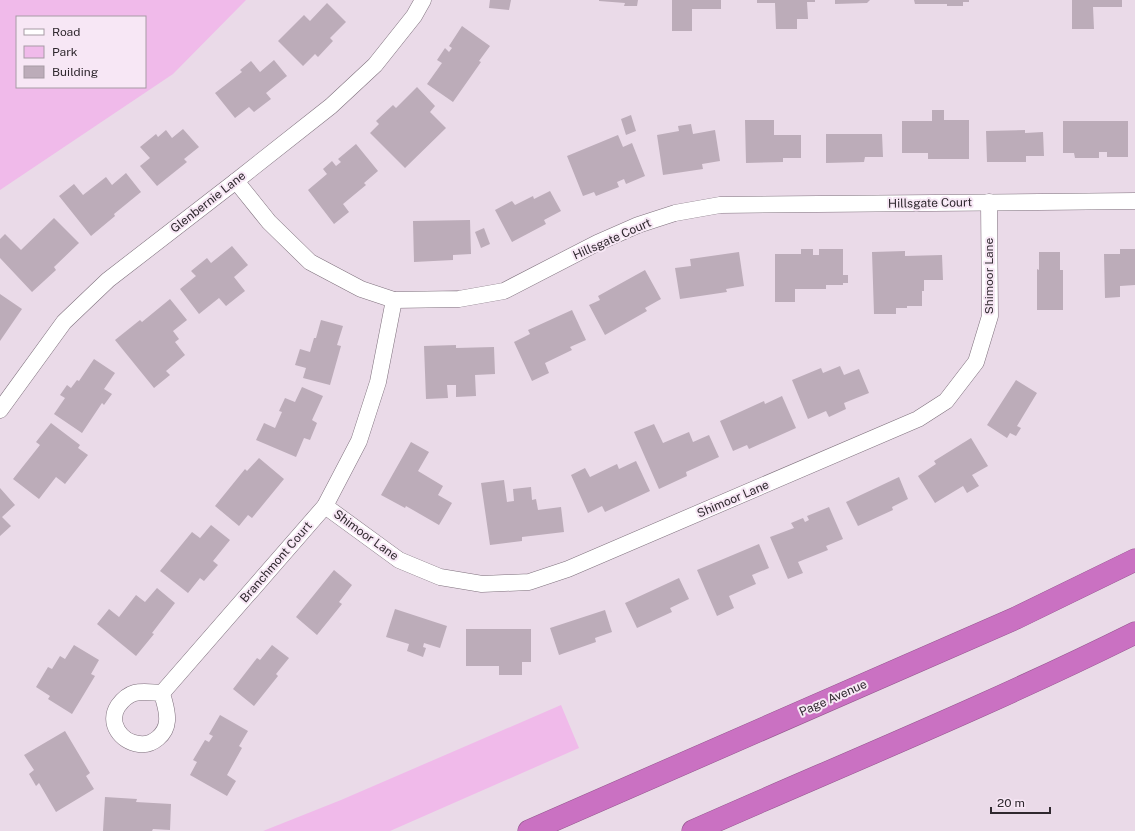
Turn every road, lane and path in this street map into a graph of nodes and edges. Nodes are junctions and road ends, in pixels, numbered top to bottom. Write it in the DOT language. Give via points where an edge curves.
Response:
graph roads {
  1 [pos="423,0"];
  2 [pos="236,181"];
  3 [pos="1135,201"];
  4 [pos="989,202"];
  5 [pos="394,300"];
  6 [pos="0,410"];
  7 [pos="325,506"];
  8 [pos="1135,560"];
  9 [pos="1135,633"];
  10 [pos="162,693"];
  11 [pos="530,831"];
  12 [pos="693,831"];
  1 -- 2 [label="street, Glenbernie Lane" via="414,16 375,65 331,106"];
  2 -- 5 [label="street, Hillsgate Court" via="268,222 310,262 361,289"];
  2 -- 6 [label="street, Glenbernie Lane" via="108,280 75,311 64,322"];
  3 -- 4 [label="street, Hillsgate Court"];
  4 -- 5 [label="street, Hillsgate Court" via="720,205 675,213 638,224 504,291 459,299"];
  4 -- 7 [label="street, Shimoor Lane" via="990,316 976,362 946,401 918,419 568,569 529,582 482,584 440,577 399,560"];
  5 -- 7 [label="street, Branchmont Court" via="378,382 359,441"];
  7 -- 10 [label="street, Branchmont Court"];
  8 -- 11 [label="highway, Page Avenue" via="1016,618"];
  9 -- 12 [label="highway" via="947,720"];
}
